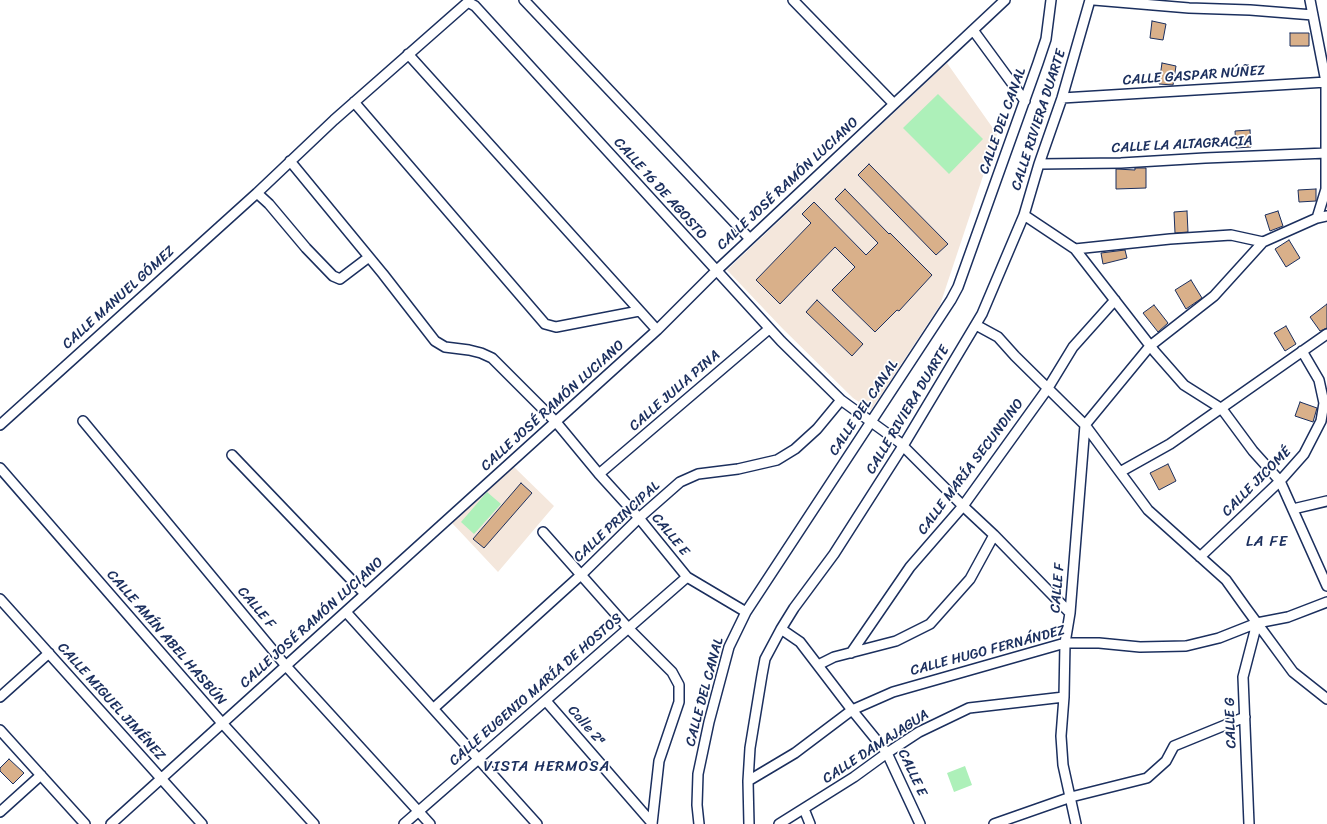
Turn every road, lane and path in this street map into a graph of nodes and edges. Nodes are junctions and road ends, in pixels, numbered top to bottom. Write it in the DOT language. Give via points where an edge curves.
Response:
graph roads {
  1 [pos="524,0"];
  2 [pos="793,0"];
  3 [pos="1005,0"];
  4 [pos="1051,0"];
  5 [pos="1090,0"];
  6 [pos="1094,0"];
  7 [pos="1310,0"];
  8 [pos="468,2"];
  9 [pos="1313,15"];
  10 [pos="973,30"];
  11 [pos="408,54"];
  12 [pos="1327,82"];
  13 [pos="1062,98"];
  14 [pos="1025,100"];
  15 [pos="354,102"];
  16 [pos="894,104"];
  17 [pos="1326,153"];
  18 [pos="290,160"];
  19 [pos="1039,164"];
  20 [pos="257,193"];
  21 [pos="1024,215"];
  22 [pos="1327,216"];
  23 [pos="1317,218"];
  24 [pos="750,239"];
  25 [pos="1263,242"];
  26 [pos="1075,249"];
  27 [pos="369,258"];
  28 [pos="716,271"];
  29 [pos="1115,300"];
  30 [pos="639,311"];
  31 [pos="976,325"];
  32 [pos="769,329"];
  33 [pos="657,330"];
  34 [pos="1327,334"];
  35 [pos="1150,346"];
  36 [pos="1302,351"];
  37 [pos="1048,388"];
  38 [pos="841,400"];
  39 [pos="1222,408"];
  40 [pos="83,421"];
  41 [pos="556,422"];
  42 [pos="873,423"];
  43 [pos="0,425"];
  44 [pos="1085,425"];
  45 [pos="901,444"];
  46 [pos="232,455"];
  47 [pos="0,468"];
  48 [pos="1120,472"];
  49 [pos="599,474"];
  50 [pos="1280,481"];
  51 [pos="1327,501"];
  52 [pos="962,506"];
  53 [pos="1293,508"];
  54 [pos="639,518"];
  55 [pos="543,532"];
  56 [pos="994,535"];
  57 [pos="1200,557"];
  58 [pos="582,574"];
  59 [pos="687,577"];
  60 [pos="1327,586"];
  61 [pos="365,594"];
  62 [pos="0,599"];
  63 [pos="1327,602"];
  64 [pos="346,612"];
  65 [pos="746,612"];
  66 [pos="1070,613"];
  67 [pos="1257,623"];
  68 [pos="629,629"];
  69 [pos="781,629"];
  70 [pos="1065,643"];
  71 [pos="850,652"];
  72 [pos="49,654"];
  73 [pos="818,665"];
  74 [pos="286,666"];
  75 [pos="0,697"];
  76 [pos="1064,697"];
  77 [pos="1327,699"];
  78 [pos="546,701"];
  79 [pos="434,708"];
  80 [pos="852,710"];
  81 [pos="1245,717"];
  82 [pos="222,724"];
  83 [pos="0,730"];
  84 [pos="887,752"];
  85 [pos="478,758"];
  86 [pos="41,774"];
  87 [pos="161,779"];
  88 [pos="748,781"];
  89 [pos="1071,796"];
  90 [pos="804,809"];
  91 [pos="418,811"];
  92 [pos="0,812"];
  93 [pos="84,824"];
  94 [pos="111,824"];
  95 [pos="202,824"];
  96 [pos="314,824"];
  97 [pos="404,824"];
  98 [pos="430,824"];
  99 [pos="537,824"];
  100 [pos="652,824"];
  101 [pos="699,824"];
  102 [pos="750,824"];
  103 [pos="779,824"];
  104 [pos="810,824"];
  105 [pos="920,824"];
  106 [pos="994,824"];
  107 [pos="1076,824"];
  108 [pos="1248,824"];
  1 -- 24 [label="street"];
  2 -- 16 [label="street"];
  3 -- 10 [label="street, CALLE JOSÉ RAMÓN LUCIANO"];
  4 -- 14 [label="street, CALLE DEL CANAL" via="1046,39"];
  5 -- 13 [label="street, CALLE RIVIERA DUARTE"];
  6 -- 9 [label="street"];
  7 -- 9 [label="street"];
  8 -- 11 [label="street, CALLE MANUEL GÓMEZ"];
  8 -- 28 [label="street, CALLE 16 DE AGOSTO" via="475,6"];
  9 -- 12 [label="street"];
  10 -- 14 [label="street"];
  10 -- 16 [label="street, CALLE JOSÉ RAMÓN LUCIANO"];
  11 -- 15 [label="street, CALLE MANUEL GÓMEZ"];
  11 -- 30 [label="street"];
  12 -- 13 [label="street, CALLE GASPAR NÚÑEZ"];
  12 -- 17 [label="street"];
  13 -- 19 [label="street, CALLE RIVIERA DUARTE"];
  14 -- 42 [label="street, CALLE DEL CANAL" via="958,287"];
  15 -- 18 [label="street, CALLE MANUEL GÓMEZ"];
  15 -- 30 [label="street" via="545,324 556,327"];
  16 -- 24 [label="street, CALLE JOSÉ RAMÓN LUCIANO"];
  17 -- 19 [label="street, CALLE LA ALTAGRACIA" via="1121,163"];
  17 -- 23 [label="street" via="1326,189"];
  18 -- 20 [label="street, CALLE MANUEL GÓMEZ"];
  18 -- 27 [label="street, CALLE E"];
  19 -- 21 [label="street, CALLE RIVIERA DUARTE"];
  20 -- 27 [label="street" via="333,276 340,279"];
  20 -- 43 [label="street, CALLE MANUEL GÓMEZ"];
  21 -- 26 [label="street"];
  21 -- 31 [label="street, CALLE RIVIERA DUARTE"];
  22 -- 23 [label="street"];
  23 -- 25 [label="street"];
  24 -- 28 [label="street, CALLE JOSÉ RAMÓN LUCIANO"];
  25 -- 26 [label="street" via="1231,235 1170,238"];
  25 -- 35 [label="street" via="1214,296"];
  26 -- 29 [label="street"];
  27 -- 41 [label="street, CALLE E" via="435,342 445,347 482,353 492,358"];
  28 -- 32 [label="street, CALLE 16 DE AGOSTO"];
  28 -- 33 [label="street, CALLE JOSÉ RAMÓN LUCIANO"];
  29 -- 35 [label="street"];
  29 -- 37 [label="street, CALLE MARÍA SECUNDINO" via="1073,347"];
  30 -- 33 [label="street"];
  31 -- 37 [label="street" via="998,337"];
  31 -- 45 [label="street, CALLE RIVIERA DUARTE"];
  32 -- 38 [label="street, CALLE 16 DE AGOSTO"];
  32 -- 49 [label="street, CALLE JULIA PINA"];
  33 -- 41 [label="street, CALLE JOSÉ RAMÓN LUCIANO"];
  34 -- 36 [label="street"];
  35 -- 39 [label="street" via="1184,385"];
  35 -- 44 [label="street"];
  36 -- 39 [label="street"];
  36 -- 50 [label="street, CALLE JICOMÉ" via="1319,380 1324,403 1321,421 1304,454"];
  37 -- 44 [label="street"];
  37 -- 52 [label="street, CALLE MARÍA SECUNDINO"];
  38 -- 42 [label="street, CALLE 16 DE AGOSTO"];
  38 -- 54 [label="street, CALLE PRINCIPAL" via="817,429 795,449 777,460 698,474 680,482"];
  39 -- 48 [label="street" via="1170,444"];
  39 -- 50 [label="street" via="1253,451"];
  40 -- 74 [label="street, CALLE F"];
  41 -- 49 [label="street, CALLE E"];
  41 -- 61 [label="street, CALLE JOSÉ RAMÓN LUCIANO"];
  42 -- 45 [label="street, CALLE 16 DE AGOSTO"];
  42 -- 65 [label="street, CALLE DEL CANAL"];
  44 -- 48 [label="street"];
  44 -- 66 [label="street, CALLE F"];
  45 -- 52 [label="street, CALLE 16 DE AGOSTO"];
  45 -- 69 [label="street, CALLE RIVIERA DUARTE" via="834,554"];
  46 -- 61 [label="street"];
  47 -- 82 [label="street, CALLE AMÍN ABEL HASBÚN"];
  48 -- 57 [label="street" via="1148,510"];
  49 -- 54 [label="street, CALLE E"];
  50 -- 53 [label="street"];
  50 -- 57 [label="street, CALLE JICOMÉ"];
  51 -- 53 [label="street"];
  52 -- 56 [label="street, CALLE 16 DE AGOSTO"];
  52 -- 71 [label="street, CALLE MARÍA SECUNDINO" via="910,567"];
  53 -- 60 [label="street"];
  54 -- 58 [label="street, CALLE PRINCIPAL"];
  54 -- 59 [label="street, CALLE E"];
  55 -- 58 [label="street"];
  56 -- 66 [label="street, CALLE 16 DE AGOSTO"];
  56 -- 71 [label="street" via="970,579 930,624 896,641"];
  57 -- 67 [label="street" via="1226,580"];
  58 -- 68 [label="street"];
  58 -- 79 [label="street, CALLE PRINCIPAL"];
  59 -- 65 [label="street, CALLE E"];
  59 -- 68 [label="street, CALLE EUGENIO MARÍA DE HOSTOS"];
  61 -- 64 [label="street, CALLE JOSÉ RAMÓN LUCIANO"];
  62 -- 72 [label="street, CALLE MIGUEL JIMÉNEZ"];
  63 -- 67 [label="street, CALLE HUGO FERNÁNDEZ" via="1288,617"];
  64 -- 74 [label="street, CALLE JOSÉ RAMÓN LUCIANO"];
  64 -- 79 [label="street"];
  65 -- 101 [label="street, CALLE DEL CANAL" via="729,647 709,722 698,774"];
  66 -- 70 [label="street, CALLE F"];
  67 -- 70 [label="street, CALLE HUGO FERNÁNDEZ" via="1219,638 1186,646 1140,647"];
  67 -- 77 [label="street" via="1293,672"];
  67 -- 81 [label="street, CALLE G" via="1243,677"];
  68 -- 78 [label="street, CALLE EUGENIO MARÍA DE HOSTOS"];
  68 -- 100 [label="street" via="672,672 679,685 679,702 659,761"];
  69 -- 73 [label="street, CALLE E" via="800,642"];
  69 -- 88 [label="street, CALLE RIVIERA DUARTE" via="766,659 762,675 750,748"];
  70 -- 76 [label="street, CALLE F"];
  70 -- 80 [label="street, CALLE HUGO FERNÁNDEZ" via="893,692"];
  71 -- 73 [label="street"];
  72 -- 75 [label="street"];
  72 -- 87 [label="street, CALLE MIGUEL JIMÉNEZ"];
  73 -- 80 [label="street, CALLE E"];
  74 -- 82 [label="street, CALLE JOSÉ RAMÓN LUCIANO"];
  74 -- 91 [label="street, CALLE F"];
  76 -- 84 [label="street, CALLE DAMAJAGUA" via="969,708 920,732"];
  76 -- 89 [label="street, CALLE F" via="1060,736"];
  78 -- 85 [label="street, CALLE EUGENIO MARÍA DE HOSTOS"];
  78 -- 100 [label="street, Calle 2ª"];
  79 -- 85 [label="street"];
  80 -- 84 [label="street, CALLE E"];
  80 -- 88 [label="street, CALLE HUGO FERNÁNDEZ" via="795,753"];
  81 -- 89 [label="street" via="1174,746 1166,761 1147,778"];
  81 -- 108 [label="street, CALLE G"];
  82 -- 87 [label="street, CALLE JOSÉ RAMÓN LUCIANO"];
  82 -- 96 [label="street, CALLE AMÍN ABEL HASBÚN"];
  83 -- 86 [label="street"];
  84 -- 90 [label="street, CALLE DAMAJAGUA"];
  84 -- 105 [label="street, CALLE E"];
  85 -- 91 [label="street, CALLE EUGENIO MARÍA DE HOSTOS"];
  85 -- 99 [label="street"];
  86 -- 92 [label="street"];
  86 -- 93 [label="street"];
  87 -- 94 [label="street, CALLE JOSÉ RAMÓN LUCIANO"];
  87 -- 95 [label="street, CALLE MIGUEL JIMÉNEZ"];
  88 -- 102 [label="street, CALLE RIVIERA DUARTE"];
  89 -- 106 [label="street"];
  89 -- 107 [label="street, CALLE F"];
  90 -- 103 [label="street, CALLE DAMAJAGUA"];
  90 -- 104 [label="street"];
  91 -- 97 [label="street, CALLE EUGENIO MARÍA DE HOSTOS"];
  91 -- 98 [label="street, CALLE F"];
}
